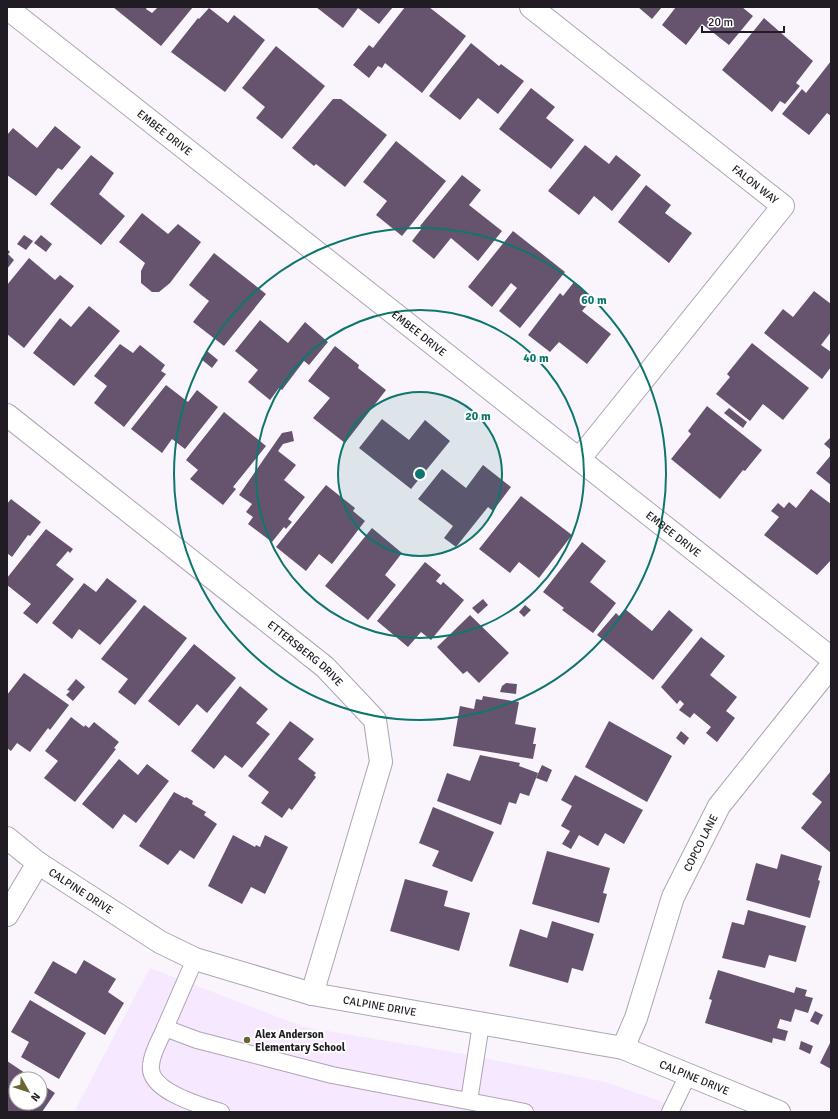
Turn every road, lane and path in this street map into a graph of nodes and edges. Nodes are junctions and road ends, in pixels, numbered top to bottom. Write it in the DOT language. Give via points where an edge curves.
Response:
graph roads {
  1 [pos="531,7"];
  2 [pos="7,8"];
  3 [pos="7,416"];
  4 [pos="580,458"];
  5 [pos="831,658"];
  6 [pos="831,666"];
  7 [pos="7,838"];
  8 [pos="38,862"];
  9 [pos="7,915"];
  10 [pos="195,959"];
  11 [pos="312,994"];
  12 [pos="481,1024"];
  13 [pos="165,1028"];
  14 [pos="623,1048"];
  15 [pos="688,1075"];
  16 [pos="469,1101"];
  17 [pos="221,1112"];
  18 [pos="525,1112"];
  19 [pos="670,1112"];
  20 [pos="779,1112"];
  1 -- 4 [label="street, FALON WAY" via="783,206"];
  2 -- 4 [label="street, EMBEE DRIVE"];
  3 -- 11 [label="street, ETTERSBERG DRIVE" via="325,667 375,720 381,762"];
  4 -- 5 [label="street, EMBEE DRIVE"];
  6 -- 14 [label="street, COPCO LANE" via="719,806 672,897 636,1018"];
  7 -- 8 [label="street, CALPINE DRIVE"];
  8 -- 9 [label="street"];
  8 -- 10 [label="street, CALPINE DRIVE" via="160,942"];
  10 -- 11 [label="street, CALPINE DRIVE"];
  10 -- 13 [label="lane"];
  11 -- 12 [label="street, CALPINE DRIVE"];
  12 -- 14 [label="street, CALPINE DRIVE"];
  12 -- 16 [label="lane"];
  13 -- 16 [label="lane" via="197,1040 332,1075"];
  13 -- 17 [label="lane" via="150,1067 157,1083 170,1093"];
  14 -- 15 [label="street, CALPINE DRIVE"];
  15 -- 19 [label="lane"];
  15 -- 20 [label="street, CALPINE DRIVE"];
  16 -- 18 [label="lane"];
}
